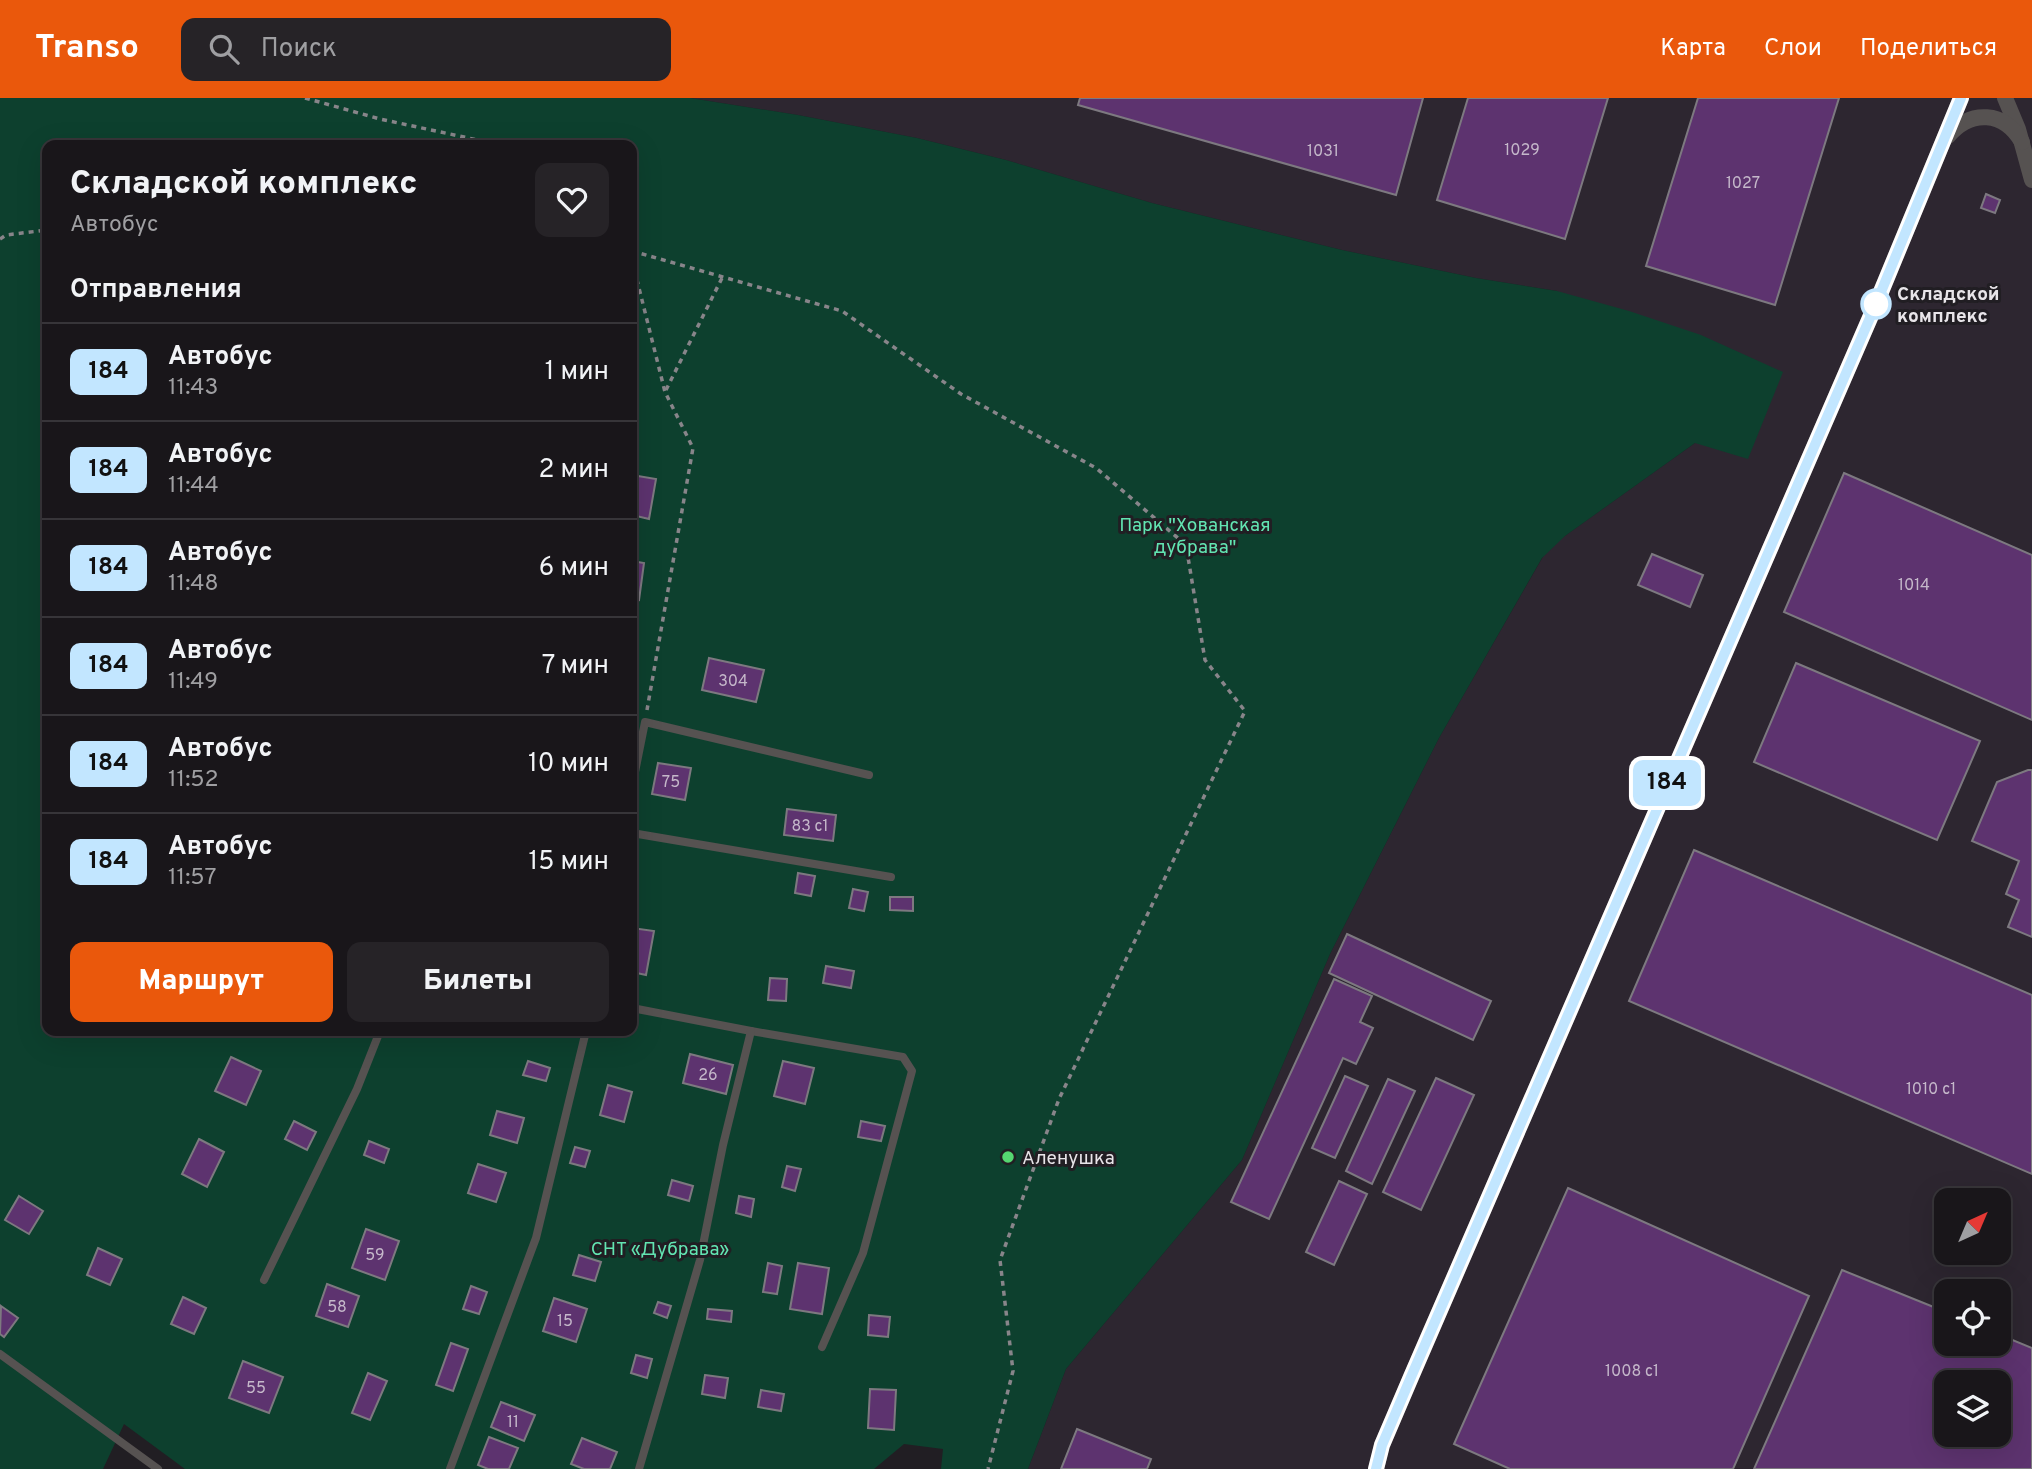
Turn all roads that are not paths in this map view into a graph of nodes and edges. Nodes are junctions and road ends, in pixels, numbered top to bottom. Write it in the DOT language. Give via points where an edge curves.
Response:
graph roads {
  1 [pos="1961,98"];
  2 [pos="2005,98"];
  3 [pos="1944,141"];
  4 [pos="2022,142"];
  5 [pos="2032,180"];
  6 [pos="637,762"];
  7 [pos="869,775"];
  8 [pos="637,834"];
  9 [pos="891,877"];
  10 [pos="637,1009"];
  11 [pos="751,1031"];
  12 [pos="378,1036"];
  13 [pos="585,1036"];
  14 [pos="264,1280"];
  15 [pos="822,1347"];
  16 [pos="0,1354"];
  17 [pos="158,1469"];
  18 [pos="450,1469"];
  19 [pos="639,1469"];
  20 [pos="1376,1469"];
  1 -- 3 [label="street"];
  2 -- 4 [label="street"];
  3 -- 4 [label="street" via="1963,123 1987,117 2009,125"];
  3 -- 20 [label="street" via="1457,1268"];
  4 -- 5 [label="street"];
  6 -- 7 [label="lane" via="645,722"];
  8 -- 9 [label="lane"];
  10 -- 11 [label="lane"];
  11 -- 15 [label="lane" via="903,1056 912,1071 863,1253"];
  11 -- 19 [label="lane" via="700,1260"];
  12 -- 14 [label="lane"];
  13 -- 18 [label="lane" via="537,1238"];
  16 -- 17 [label="lane"];
}
